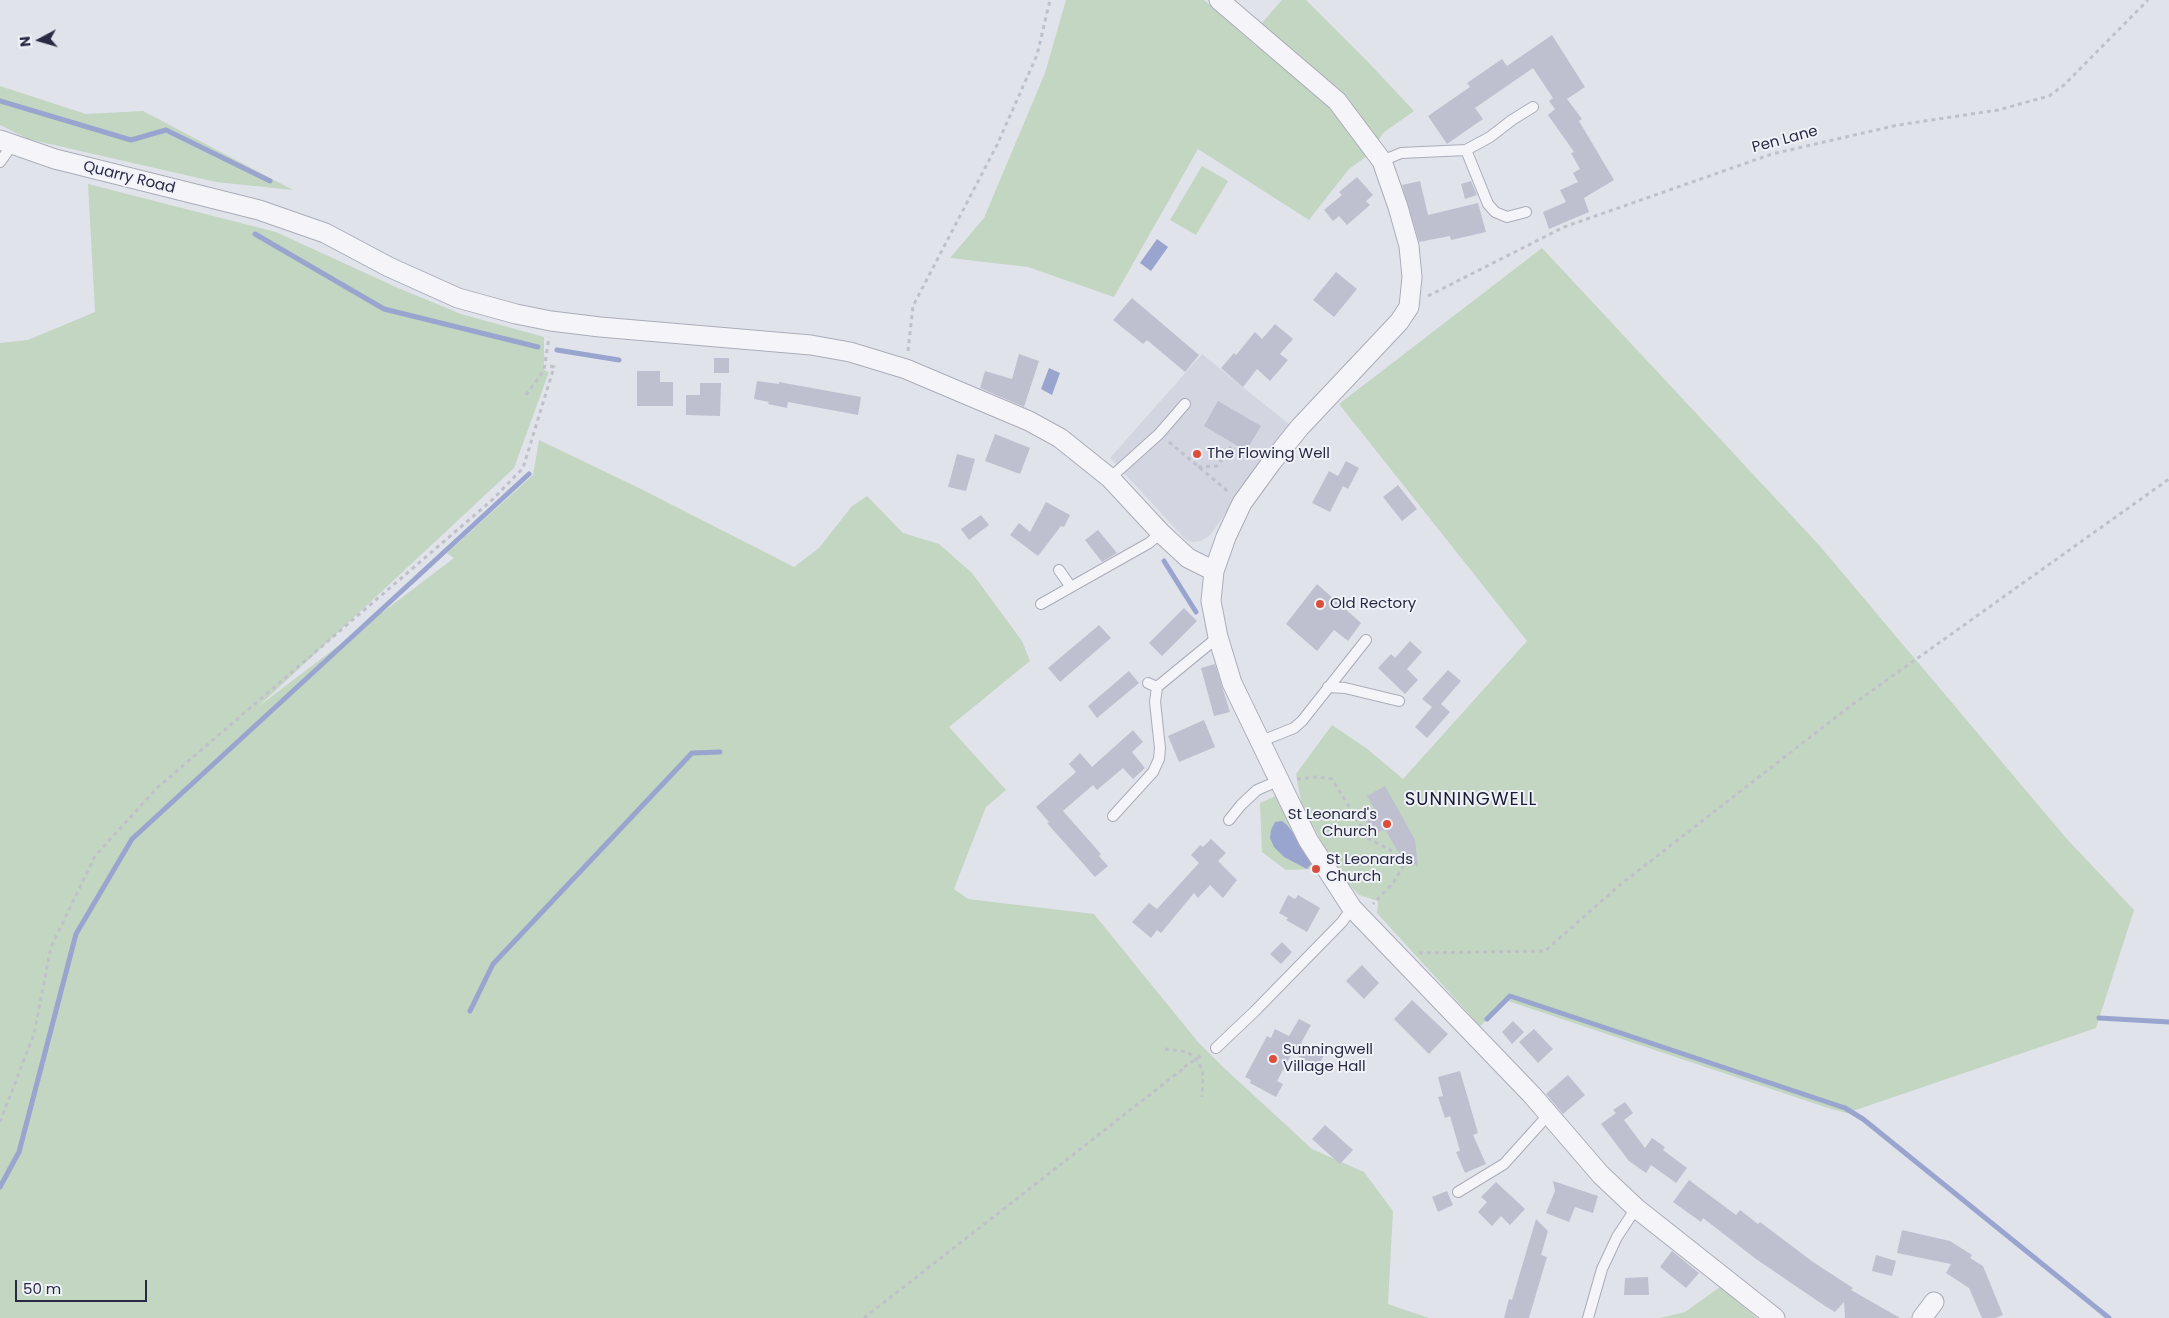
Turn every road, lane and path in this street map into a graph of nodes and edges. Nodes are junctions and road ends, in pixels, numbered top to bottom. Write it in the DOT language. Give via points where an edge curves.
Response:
graph roads {
  1 [pos="1050,0"];
  2 [pos="1219,0"];
  3 [pos="2148,0"];
  4 [pos="1532,107"];
  5 [pos="6,143"];
  6 [pos="1466,150"];
  7 [pos="1382,160"];
  8 [pos="0,162"];
  9 [pos="1526,212"];
  10 [pos="1411,300"];
  11 [pos="550,334"];
  12 [pos="546,365"];
  13 [pos="906,369"];
  14 [pos="526,395"];
  15 [pos="1185,404"];
  16 [pos="1159,434"];
  17 [pos="1231,447"];
  18 [pos="1198,467"];
  19 [pos="1110,478"];
  20 [pos="2169,479"];
  21 [pos="1242,503"];
  22 [pos="1161,533"];
  23 [pos="1059,570"];
  24 [pos="1214,571"];
  25 [pos="1071,587"];
  26 [pos="1041,604"];
  27 [pos="1218,637"];
  28 [pos="1366,640"];
  29 [pos="1328,687"];
  30 [pos="1399,701"];
  31 [pos="1259,742"];
  32 [pos="1279,784"];
  33 [pos="1113,816"];
  34 [pos="1229,820"];
  35 [pos="1356,913"];
  36 [pos="1405,964"];
  37 [pos="1165,1049"];
  38 [pos="1212,1049"];
  39 [pos="1196,1059"];
  40 [pos="1202,1097"];
  41 [pos="1549,1114"];
  42 [pos="0,1122"];
  43 [pos="1458,1192"];
  44 [pos="1636,1208"];
  45 [pos="1934,1302"];
  46 [pos="864,1318"];
  47 [pos="1588,1318"];
  48 [pos="1775,1318"];
  49 [pos="1922,1318"];
  1 -- 13 [label="path" via="1038,55 997,145 913,306"];
  2 -- 7 [label="street" via="1337,101"];
  3 -- 10 [label="path, Pen Lane" via="2064,85 2049,96 1998,110 1853,134 1747,162 1564,227 1428,296"];
  4 -- 6 [label="lane"];
  5 -- 8 [label="lane"];
  5 -- 13 [label="street, Quarry Road" via="56,160 259,210 325,233 458,298 516,314 600,327 811,345 850,352"];
  6 -- 7 [label="lane" via="1401,153"];
  6 -- 9 [label="lane" via="1488,204 1495,212 1506,217"];
  7 -- 10 [label="street" via="1408,246"];
  10 -- 21 [label="street" via="1399,322 1300,427"];
  11 -- 12 [label="path"];
  12 -- 14 [label="path"];
  12 -- 42 [label="path" via="554,367 523,468 491,501 157,788 95,856 51,947 34,1034"];
  13 -- 19 [label="street, Quarry Road" via="1029,421 1060,438"];
  15 -- 16 [label="lane"];
  16 -- 18 [label="path"];
  16 -- 19 [label="lane"];
  17 -- 18 [label="path" via="1217,466"];
  18 -- 21 [label="path"];
  19 -- 22 [label="street, Quarry Road"];
  20 -- 36 [label="path" via="1849,707 1621,884 1545,951 1419,952"];
  21 -- 24 [label="street"];
  22 -- 24 [label="street, Quarry Road" via="1188,558"];
  22 -- 25 [label="lane"];
  23 -- 25 [label="lane"];
  24 -- 27 [label="street" via="1211,601"];
  25 -- 26 [label="lane"];
  27 -- 31 [label="street" via="1232,683"];
  27 -- 33 [label="lane" via="1152,685 1159,759 1153,772"];
  28 -- 29 [label="lane"];
  29 -- 30 [label="lane"];
  29 -- 31 [label="lane" via="1294,728"];
  31 -- 32 [label="street"];
  32 -- 34 [label="lane" via="1257,790"];
  32 -- 35 [label="street" via="1323,866"];
  32 -- 35 [label="path" via="1318,777 1332,779 1369,839 1392,851 1405,863 1394,883"];
  35 -- 36 [label="street"];
  35 -- 38 [label="lane" via="1342,922 1255,1011"];
  36 -- 41 [label="street"];
  37 -- 39 [label="path" via="1188,1052"];
  38 -- 39 [label="path"];
  39 -- 40 [label="path" via="1202,1069"];
  39 -- 46 [label="path"];
  41 -- 43 [label="lane" via="1504,1164"];
  41 -- 44 [label="street" via="1601,1175"];
  44 -- 47 [label="lane" via="1602,1268"];
  44 -- 48 [label="street"];
  45 -- 49 [label="street"];
}
